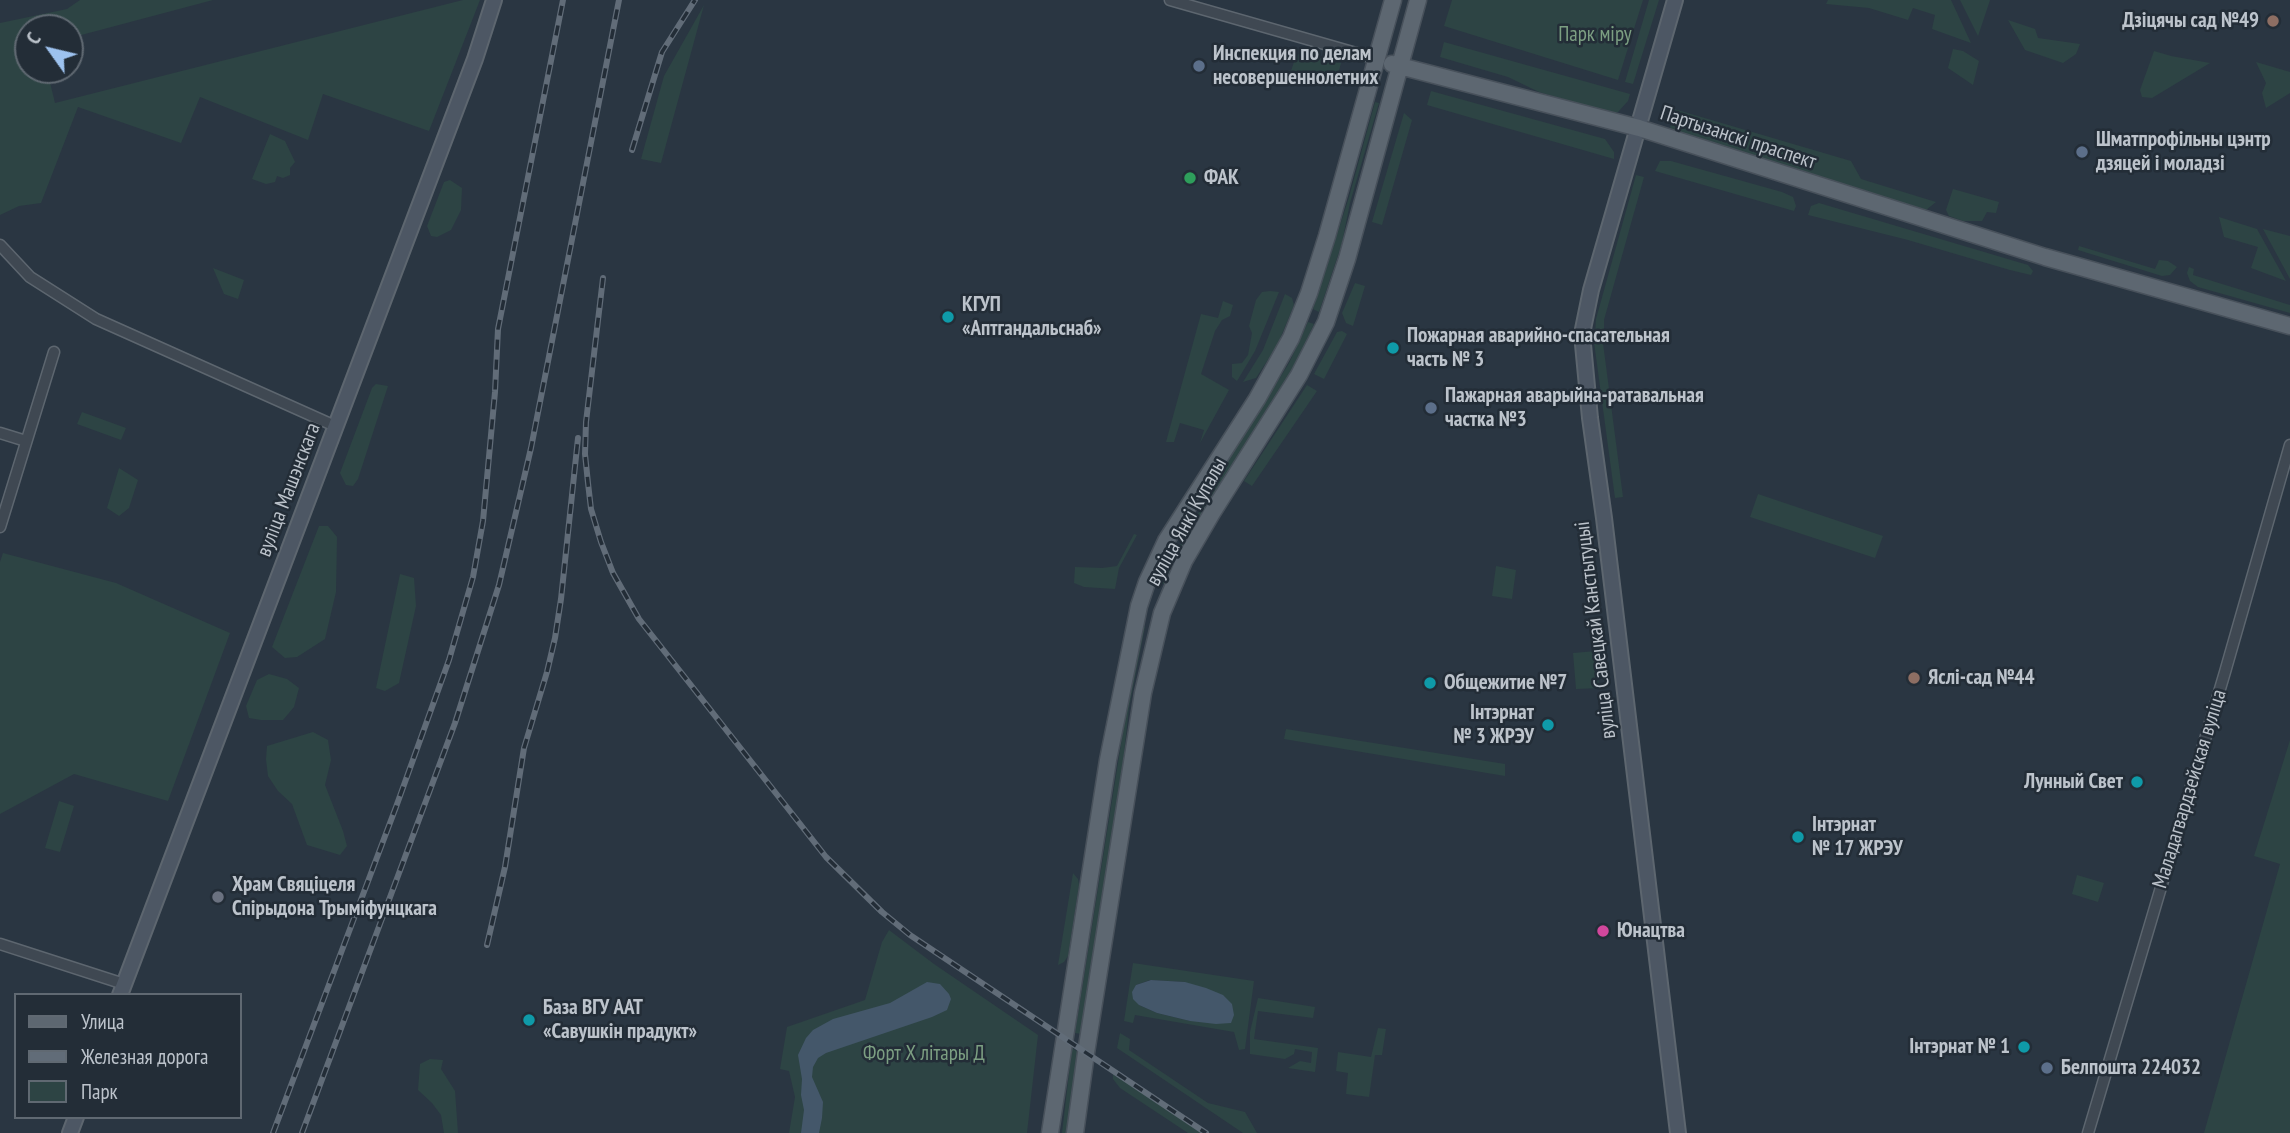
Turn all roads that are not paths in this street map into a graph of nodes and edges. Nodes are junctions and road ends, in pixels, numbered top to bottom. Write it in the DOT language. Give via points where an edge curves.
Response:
graph roads {
  1 [pos="494,0"];
  2 [pos="1170,0"];
  3 [pos="1394,0"];
  4 [pos="1418,0"];
  5 [pos="1675,0"];
  6 [pos="1377,60"];
  7 [pos="1400,66"];
  8 [pos="1639,128"];
  9 [pos="0,245"];
  10 [pos="2290,326"];
  11 [pos="54,352"];
  12 [pos="335,426"];
  13 [pos="0,433"];
  14 [pos="26,441"];
  15 [pos="2290,445"];
  16 [pos="0,527"];
  17 [pos="1139,606"];
  18 [pos="1162,613"];
  19 [pos="0,944"];
  20 [pos="122,989"];
  21 [pos="1050,1133"];
  22 [pos="1075,1133"];
  23 [pos="1678,1133"];
  24 [pos="2088,1133"];
  1 -- 12 [label="main road, вуліца Машэнскага"];
  2 -- 6 [label="street, Партызанскі праспект"];
  3 -- 6 [label="main road, вуліца Янкі Купалы"];
  4 -- 7 [label="main road, вуліца Янкі Купалы"];
  5 -- 8 [label="main road, вуліца Савецкай Канстытуцыі"];
  6 -- 7 [label="main road, Партызанскі праспект"];
  6 -- 17 [label="main road, вуліца Янкі Купалы" via="1327,236 1291,338 1166,541"];
  7 -- 8 [label="main road, Партызанскі праспект"];
  7 -- 18 [label="main road, вуліца Янкі Купалы" via="1326,322 1299,375 1184,561"];
  8 -- 10 [label="main road, Партызанскі праспект" via="2045,257"];
  8 -- 23 [label="main road, вуліца Савецкай Канстытуцыі" via="1582,334"];
  9 -- 12 [label="street" via="30,277 96,319"];
  11 -- 14 [label="street"];
  12 -- 20 [label="main road, вуліца Машэнскага"];
  13 -- 14 [label="street"];
  14 -- 16 [label="street"];
  15 -- 24 [label="street, Маладагвардзейская вуліца"];
  17 -- 18 [label="main road"];
  17 -- 21 [label="main road, вуліца Янкі Купалы" via="1108,760"];
  18 -- 22 [label="main road, вуліца Янкі Купалы" via="1143,693"];
  19 -- 20 [label="street"];
}
